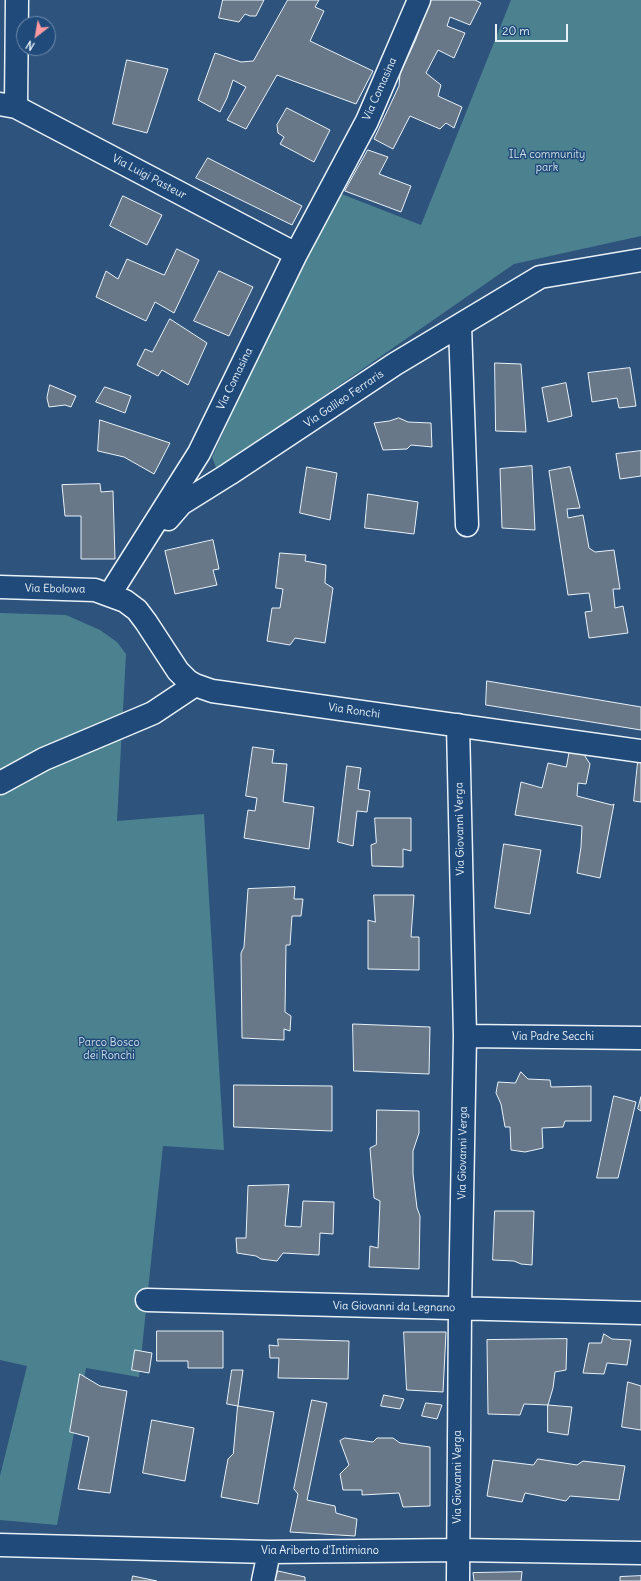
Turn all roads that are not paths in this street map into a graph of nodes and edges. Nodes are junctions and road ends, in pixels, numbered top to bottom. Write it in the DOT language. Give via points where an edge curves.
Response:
graph roads {
  1 [pos="17,0"];
  2 [pos="419,0"];
  3 [pos="8,106"];
  4 [pos="296,254"];
  5 [pos="641,260"];
  6 [pos="460,326"];
  7 [pos="467,525"];
  8 [pos="0,587"];
  9 [pos="110,594"];
  10 [pos="195,685"];
  11 [pos="458,725"];
  12 [pos="641,752"];
  13 [pos="0,782"];
  14 [pos="465,1036"];
  15 [pos="641,1038"];
  16 [pos="147,1300"];
  17 [pos="460,1308"];
  18 [pos="641,1314"];
  19 [pos="0,1545"];
  20 [pos="458,1550"];
  21 [pos="269,1552"];
  22 [pos="641,1553"];
  23 [pos="263,1581"];
  24 [pos="458,1581"];
  1 -- 3 [label="street"];
  2 -- 4 [label="street, Via Comasina" via="367,121"];
  3 -- 4 [label="street, Via Luigi Pasteur"];
  4 -- 9 [label="street, Via Comasina" via="199,453"];
  5 -- 6 [label="street, Via Galileo Ferraris" via="540,277"];
  6 -- 7 [label="street"];
  6 -- 9 [label="street, Via Galileo Ferraris" via="395,364 180,504"];
  8 -- 9 [label="street, Via Ebolowa" via="95,590"];
  9 -- 10 [label="street, Via Ronchi" via="137,610 178,671"];
  10 -- 11 [label="street, Via Ronchi" via="212,691"];
  10 -- 13 [label="street" via="153,713 44,759"];
  11 -- 12 [label="street, Via Ronchi"];
  11 -- 14 [label="street, Via Giovanni Verga"];
  14 -- 15 [label="street, Via Padre Secchi"];
  14 -- 17 [label="street, Via Giovanni Verga"];
  16 -- 17 [label="street, Via Giovanni da Legnano"];
  17 -- 18 [label="street, Via Giovanni da Legnano"];
  17 -- 20 [label="street, Via Giovanni Verga"];
  19 -- 21 [label="street, Via Ariberto d'Intimiano"];
  20 -- 21 [label="street, Via Ariberto d'Intimiano"];
  20 -- 22 [label="street, Via Ariberto d'Intimiano"];
  20 -- 24 [label="street, Via Giovanni Verga"];
  21 -- 23 [label="street"];
}
